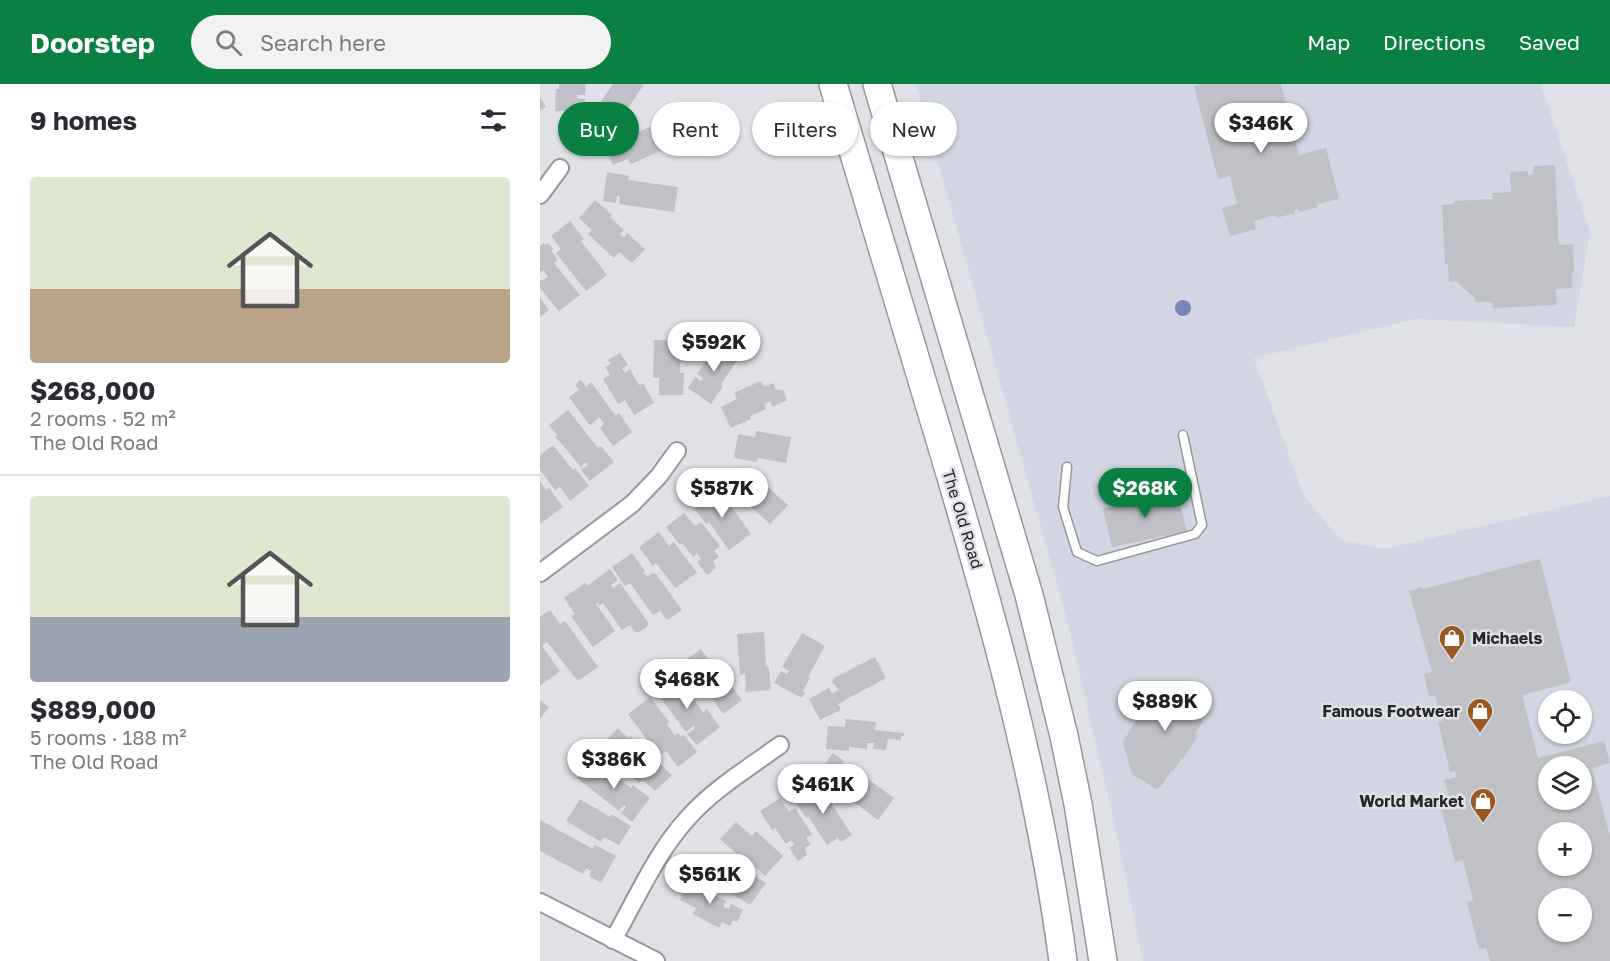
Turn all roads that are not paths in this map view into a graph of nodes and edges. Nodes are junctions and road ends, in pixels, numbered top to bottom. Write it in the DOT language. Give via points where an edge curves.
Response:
graph roads {
  1 [pos="833,84"];
  2 [pos="877,84"];
  3 [pos="560,168"];
  4 [pos="540,195"];
  5 [pos="1183,435"];
  6 [pos="678,451"];
  7 [pos="1067,467"];
  8 [pos="540,573"];
  9 [pos="780,745"];
  10 [pos="540,902"];
  11 [pos="613,940"];
  12 [pos="656,961"];
  13 [pos="1063,961"];
  14 [pos="1103,961"];
  1 -- 13 [label="main road, The Old Road" via="1009,682 1036,803"];
  2 -- 14 [label="main road" via="1035,618 1076,793"];
  3 -- 4 [label="street"];
  5 -- 7 [label="lane" via="1202,525 1195,534 1097,561 1077,552 1063,507"];
  6 -- 8 [label="street" via="632,504"];
  9 -- 11 [label="street" via="709,797 686,819 666,846"];
  10 -- 11 [label="street"];
  11 -- 12 [label="street"];
}
